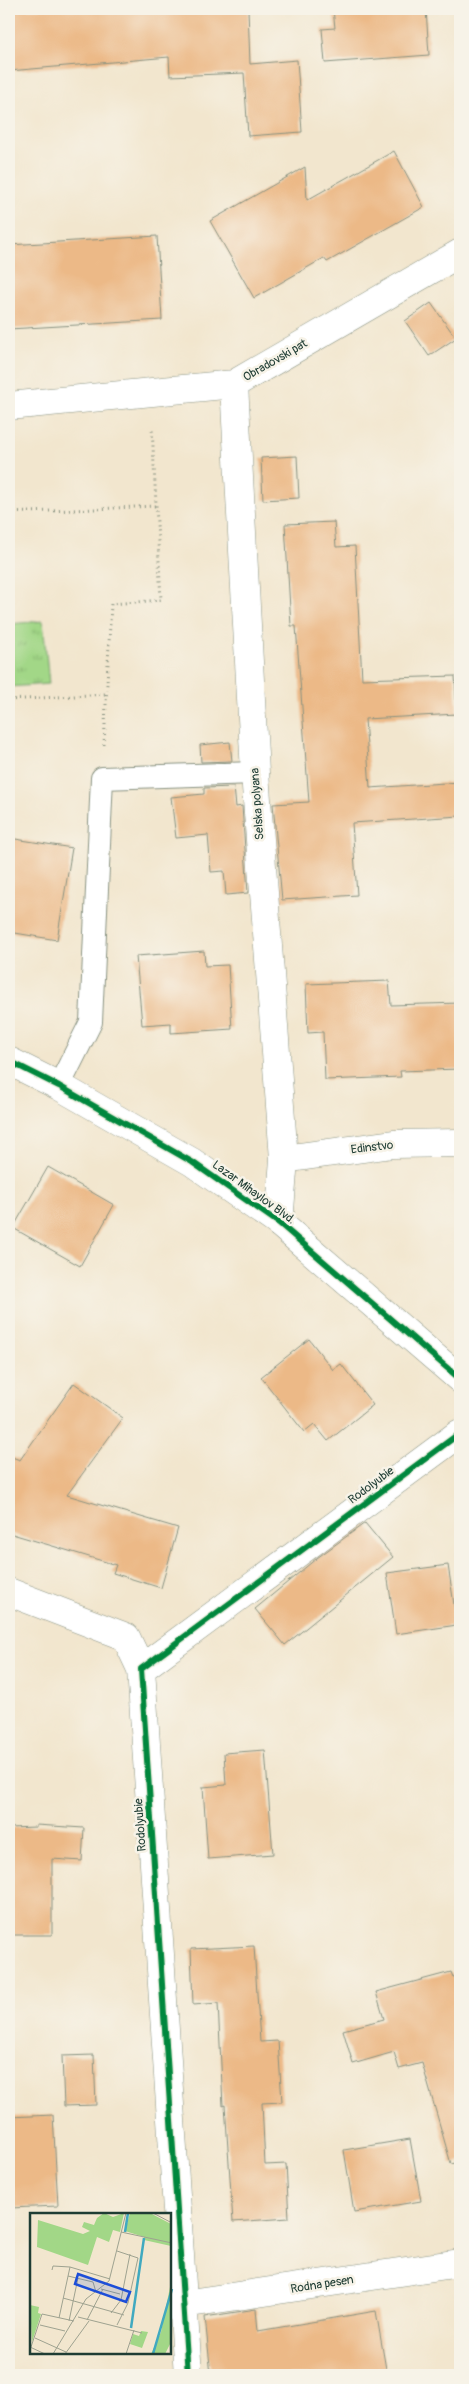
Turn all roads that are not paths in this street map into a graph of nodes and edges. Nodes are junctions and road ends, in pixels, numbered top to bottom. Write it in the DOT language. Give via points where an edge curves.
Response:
graph roads {
  1 [pos="460,253"];
  2 [pos="234,384"];
  3 [pos="9,406"];
  4 [pos="255,773"];
  5 [pos="9,1061"];
  6 [pos="59,1086"];
  7 [pos="460,1143"];
  8 [pos="284,1159"];
  9 [pos="279,1223"];
  10 [pos="460,1379"];
  11 [pos="460,1433"];
  12 [pos="9,1592"];
  13 [pos="141,1669"];
  14 [pos="460,2263"];
  15 [pos="183,2304"];
  16 [pos="188,2375"];
  1 -- 2 [label="street, Obradovski pat"];
  2 -- 3 [label="street, Obradovski pat"];
  2 -- 4 [label="street, Selska polyana"];
  4 -- 6 [label="lane" via="102,778 91,1022"];
  4 -- 8 [label="street, Selska polyana"];
  5 -- 6 [label="street, Lazar Mihaylov Blvd."];
  6 -- 9 [label="street, Lazar Mihaylov Blvd." via="192,1162"];
  7 -- 8 [label="street, Edinstvo" via="393,1144"];
  8 -- 9 [label="street, Selska polyana"];
  9 -- 10 [label="street, Lazar Mihaylov Blvd."];
  11 -- 13 [label="street, Rodolyubie"];
  12 -- 13 [label="street" via="126,1637"];
  13 -- 15 [label="street, Rodolyubie"];
  14 -- 15 [label="street, Rodna pesen"];
  15 -- 16 [label="street, Rodolyubie"];
}
